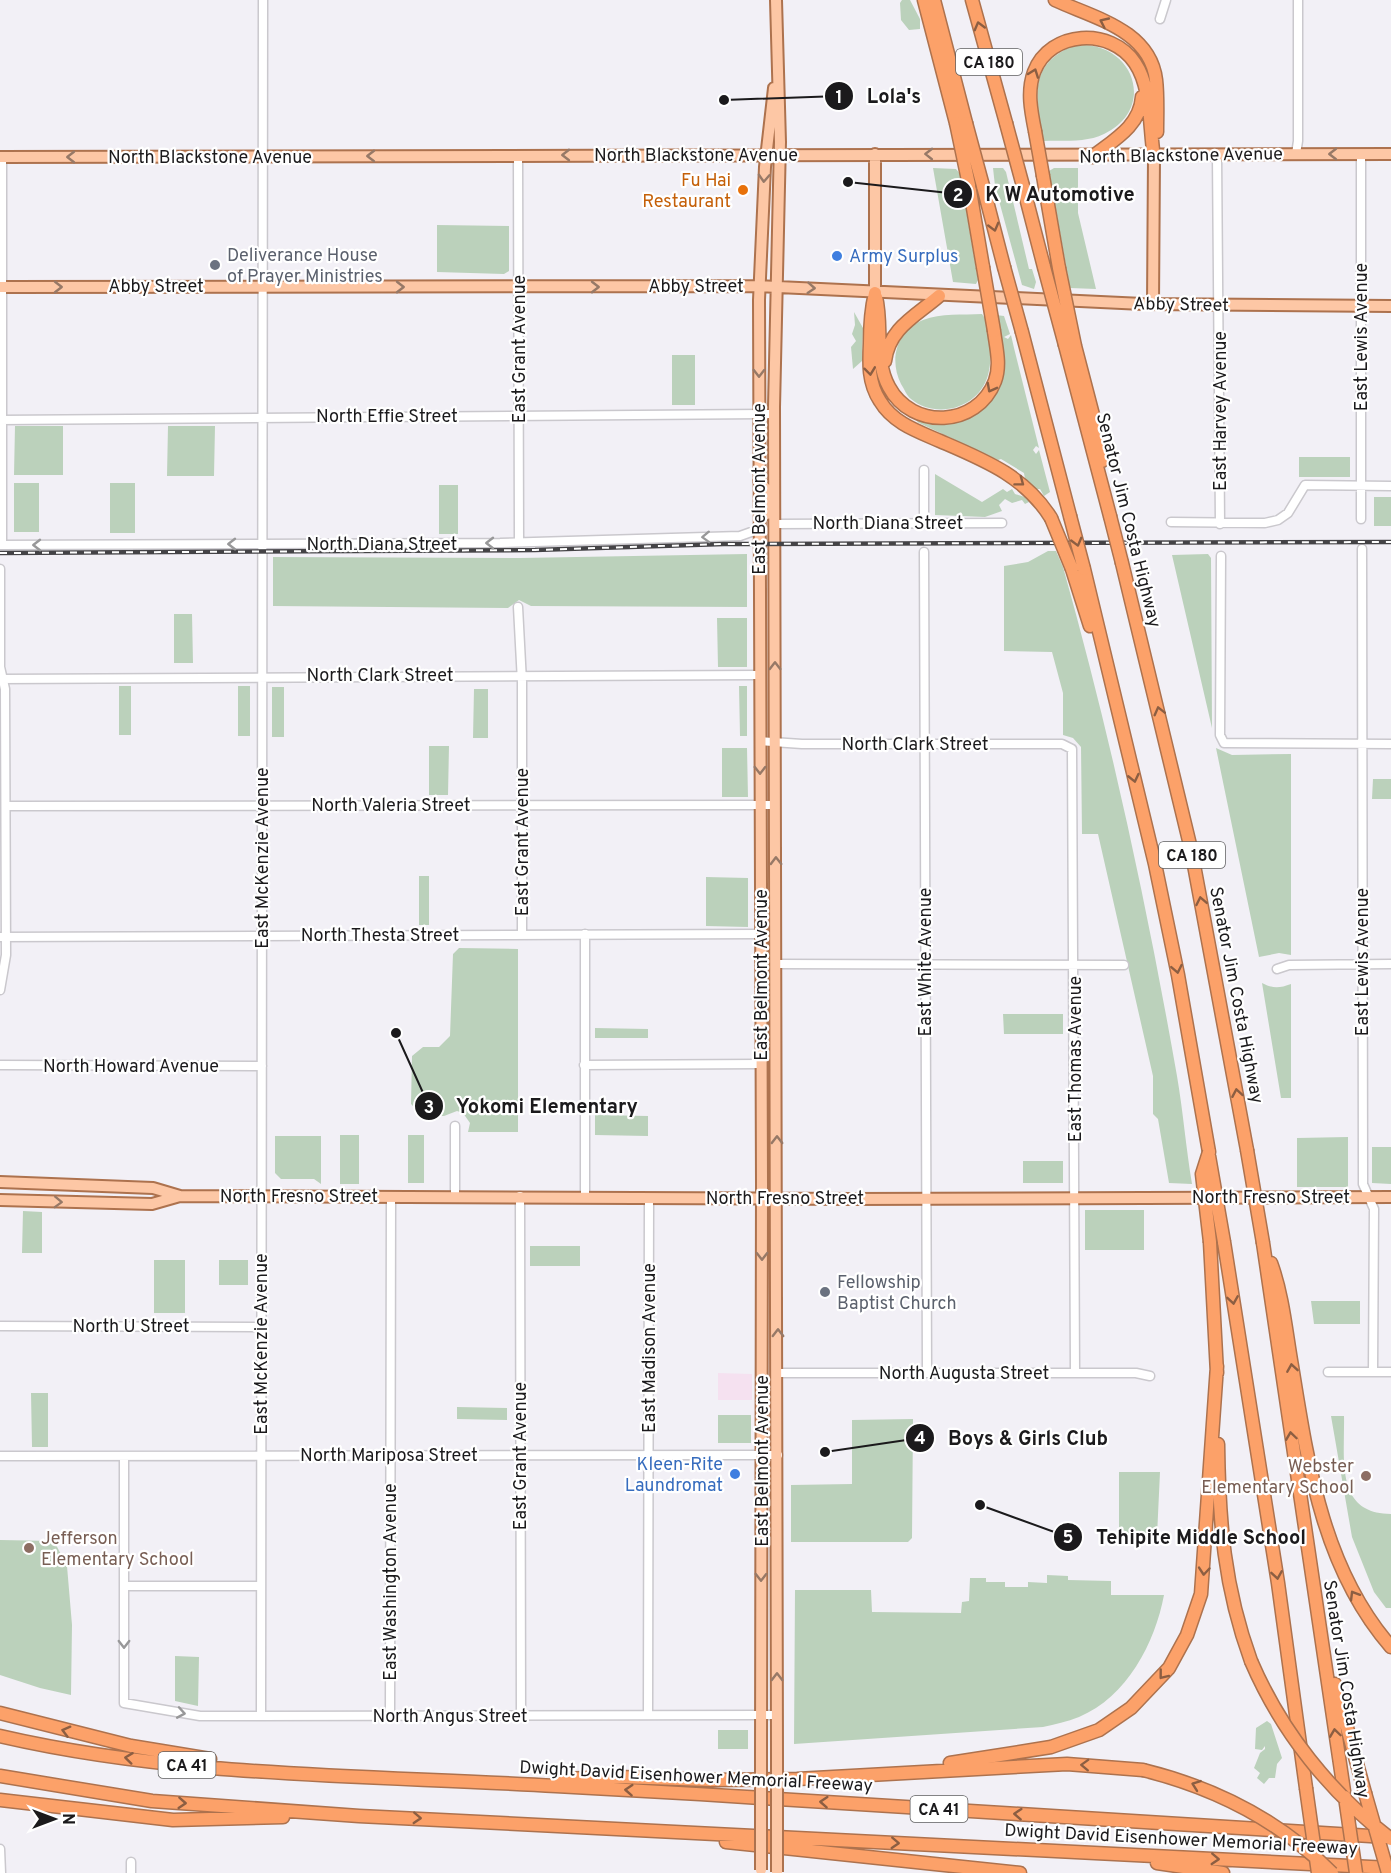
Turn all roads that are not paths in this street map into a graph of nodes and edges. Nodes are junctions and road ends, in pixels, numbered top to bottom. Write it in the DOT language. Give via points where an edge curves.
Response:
graph roads {
  1 [pos="263,0"];
  2 [pos="776,0"];
  3 [pos="924,0"];
  4 [pos="934,0"];
  5 [pos="972,0"];
  6 [pos="1055,0"];
  7 [pos="1166,0"];
  8 [pos="1298,0"];
  9 [pos="1160,19"];
  10 [pos="1141,75"];
  11 [pos="776,79"];
  12 [pos="961,123"];
  13 [pos="780,154"];
  14 [pos="875,154"];
  15 [pos="1296,154"];
  16 [pos="1361,154"];
  17 [pos="1391,154"];
  18 [pos="518,155"];
  19 [pos="767,155"];
  20 [pos="1217,155"];
  21 [pos="1154,156"];
  22 [pos="1,157"];
  23 [pos="262,157"];
  24 [pos="1092,157"];
  25 [pos="262,286"];
  26 [pos="759,286"];
  27 [pos="775,286"];
  28 [pos="1,287"];
  29 [pos="519,287"];
  30 [pos="875,293"];
  31 [pos="939,296"];
  32 [pos="1154,304"];
  33 [pos="1219,305"];
  34 [pos="1361,306"];
  35 [pos="1391,306"];
  36 [pos="1070,346"];
  37 [pos="886,380"];
  38 [pos="759,414"];
  39 [pos="774,414"];
  40 [pos="519,415"];
  41 [pos="262,417"];
  42 [pos="1,420"];
  43 [pos="924,470"];
  44 [pos="759,481"];
  45 [pos="1361,485"];
  46 [pos="1391,486"];
  47 [pos="1361,519"];
  48 [pos="1002,522"];
  49 [pos="1171,522"];
  50 [pos="924,523"];
  51 [pos="759,524"];
  52 [pos="774,524"];
  53 [pos="1220,524"];
  54 [pos="519,542"];
  55 [pos="262,544"];
  56 [pos="1,545"];
  57 [pos="1362,549"];
  58 [pos="924,552"];
  59 [pos="1221,556"];
  60 [pos="0,569"];
  61 [pos="1078,569"];
  62 [pos="518,607"];
  63 [pos="520,675"];
  64 [pos="759,675"];
  65 [pos="262,676"];
  66 [pos="2,679"];
  67 [pos="760,741"];
  68 [pos="775,743"];
  69 [pos="1362,744"];
  70 [pos="1391,744"];
  71 [pos="924,745"];
  72 [pos="1070,747"];
  73 [pos="522,804"];
  74 [pos="760,805"];
  75 [pos="775,805"];
  76 [pos="6,806"];
  77 [pos="262,806"];
  78 [pos="760,933"];
  79 [pos="585,934"];
  80 [pos="522,935"];
  81 [pos="262,936"];
  82 [pos="3,938"];
  83 [pos="777,964"];
  84 [pos="925,964"];
  85 [pos="1074,964"];
  86 [pos="1124,964"];
  87 [pos="1362,964"];
  88 [pos="1391,964"];
  89 [pos="1277,969"];
  90 [pos="0,990"];
  91 [pos="761,1064"];
  92 [pos="0,1065"];
  93 [pos="584,1065"];
  94 [pos="262,1066"];
  95 [pos="455,1125"];
  96 [pos="1209,1152"];
  97 [pos="0,1182"];
  98 [pos="180,1196"];
  99 [pos="261,1196"];
  100 [pos="391,1196"];
  101 [pos="520,1196"];
  102 [pos="585,1196"];
  103 [pos="455,1197"];
  104 [pos="1368,1197"];
  105 [pos="1391,1197"];
  106 [pos="649,1198"];
  107 [pos="762,1198"];
  108 [pos="777,1198"];
  109 [pos="926,1198"];
  110 [pos="1075,1198"];
  111 [pos="0,1200"];
  112 [pos="1263,1243"];
  113 [pos="0,1326"];
  114 [pos="261,1327"];
  115 [pos="1217,1366"];
  116 [pos="1328,1372"];
  117 [pos="1373,1372"];
  118 [pos="1391,1372"];
  119 [pos="778,1373"];
  120 [pos="927,1373"];
  121 [pos="1075,1373"];
  122 [pos="1150,1376"];
  123 [pos="391,1455"];
  124 [pos="520,1455"];
  125 [pos="649,1455"];
  126 [pos="762,1455"];
  127 [pos="778,1455"];
  128 [pos="0,1456"];
  129 [pos="124,1456"];
  130 [pos="261,1456"];
  131 [pos="124,1586"];
  132 [pos="261,1586"];
  133 [pos="1321,1635"];
  134 [pos="1391,1647"];
  135 [pos="0,1713"];
  136 [pos="777,1714"];
  137 [pos="648,1715"];
  138 [pos="761,1715"];
  139 [pos="261,1716"];
  140 [pos="390,1716"];
  141 [pos="521,1716"];
  142 [pos="0,1736"];
  143 [pos="883,1773"];
  144 [pos="0,1776"];
  145 [pos="376,1776"];
  146 [pos="488,1782"];
  147 [pos="0,1800"];
  148 [pos="359,1816"];
  149 [pos="585,1827"];
  150 [pos="1391,1838"];
  151 [pos="0,1849"];
  152 [pos="1094,1853"];
  153 [pos="131,1862"];
  154 [pos="1391,1868"];
  155 [pos="761,1872"];
  156 [pos="777,1872"];
  157 [pos="1,1873"];
  158 [pos="131,1873"];
  159 [pos="1020,1873"];
  160 [pos="1223,1873"];
  161 [pos="1318,1873"];
  162 [pos="1332,1873"];
  163 [pos="1356,1873"];
  164 [pos="1388,1873"];
  1 -- 23 [label="street, East McKenzie Avenue"];
  2 -- 11 [label="main road, East Belmont Avenue"];
  3 -- 12 [label="highway"];
  4 -- 12 [label="highway, CA 180"];
  36 -- 5 [label="highway, Senator Jim Costa Highway / CA 180, one-way, bridge" via="1044,267"];
  21 -- 6 [label="highway, one-way" via="1156,81 1147,54 1131,36"];
  7 -- 9 [label="street"];
  8 -- 15 [label="street"];
  10 -- 21 [label="highway"];
  10 -- 24 [label="highway" via="1142,104 1136,119"];
  36 -- 10 [label="highway, one-way, bridge" via="1030,102 1031,84 1037,64 1056,46 1083,38 1104,40 1124,50"];
  11 -- 13 [label="main road, East Belmont Avenue"];
  11 -- 19 [label="main road, East Belmont Avenue"];
  12 -- 37 [label="highway, one-way, bridge" via="998,362 994,383 968,413 948,418 916,414 900,402"];
  12 -- 61 [label="highway, CA 180, one-way, bridge" via="983,186 1022,332 1070,516"];
  13 -- 14 [label="main road, North Blackstone Avenue"];
  13 -- 19 [label="main road, North Blackstone Avenue"];
  13 -- 27 [label="main road, East Belmont Avenue"];
  24 -- 14 [label="main road, North Blackstone Avenue, one-way"];
  14 -- 30 [label="main road"];
  16 -- 15 [label="main road, North Blackstone Avenue, one-way"];
  15 -- 20 [label="main road, North Blackstone Avenue"];
  16 -- 17 [label="main road, North Blackstone Avenue"];
  16 -- 34 [label="street, East Lewis Avenue"];
  19 -- 18 [label="main road, North Blackstone Avenue, one-way"];
  18 -- 23 [label="main road, North Blackstone Avenue, one-way"];
  18 -- 29 [label="street, East Grant Avenue"];
  19 -- 26 [label="main road, East Belmont Avenue, one-way"];
  20 -- 21 [label="main road, North Blackstone Avenue"];
  20 -- 33 [label="street, East Harvey Avenue"];
  21 -- 24 [label="main road, North Blackstone Avenue"];
  21 -- 32 [label="main road"];
  23 -- 22 [label="main road, North Blackstone Avenue, one-way"];
  22 -- 28 [label="street"];
  23 -- 25 [label="street, East McKenzie Avenue"];
  28 -- 25 [label="main road, Abby Street, one-way"];
  25 -- 29 [label="main road, Abby Street, one-way"];
  25 -- 41 [label="street, East McKenzie Avenue"];
  26 -- 27 [label="main road, Abby Street"];
  29 -- 26 [label="main road, Abby Street, one-way"];
  26 -- 38 [label="main road, East Belmont Avenue, one-way"];
  27 -- 30 [label="main road, Abby Street, one-way"];
  27 -- 39 [label="main road, East Belmont Avenue"];
  28 -- 42 [label="street"];
  29 -- 40 [label="street, East Grant Avenue"];
  30 -- 31 [label="main road, Abby Street"];
  30 -- 37 [label="highway"];
  30 -- 61 [label="highway, one-way, bridge" via="869,366 873,386 884,407 903,424 1017,479 1052,518"];
  31 -- 32 [label="main road, Abby Street"];
  31 -- 37 [label="highway" via="895,333 885,357"];
  32 -- 33 [label="main road, Abby Street"];
  33 -- 34 [label="main road, Abby Street"];
  33 -- 53 [label="street, East Harvey Avenue"];
  34 -- 35 [label="main road, Abby Street"];
  34 -- 45 [label="street, East Lewis Avenue"];
  112 -- 36 [label="highway, Senator Jim Costa Highway / CA 180, one-way, bridge" via="1191,849"];
  38 -- 39 [label="street, North Effie Street"];
  38 -- 40 [label="street, North Effie Street"];
  38 -- 44 [label="main road, East Belmont Avenue"];
  39 -- 52 [label="main road, East Belmont Avenue"];
  40 -- 41 [label="street, North Effie Street"];
  40 -- 54 [label="street, East Grant Avenue"];
  41 -- 42 [label="street, North Effie Street"];
  41 -- 55 [label="street, East McKenzie Avenue"];
  42 -- 56 [label="street"];
  43 -- 50 [label="street"];
  44 -- 51 [label="main road, East Belmont Avenue"];
  44 -- 52 [label="main road" via="767,490 768,521"];
  45 -- 46 [label="street"];
  45 -- 47 [label="street, East Lewis Avenue"];
  45 -- 53 [label="street" via="1305,485 1288,513 1278,520"];
  48 -- 50 [label="street, North Diana Street"];
  49 -- 53 [label="street"];
  50 -- 52 [label="street, North Diana Street"];
  51 -- 54 [label="street, North Diana Street, one-way" via="754,531 740,536"];
  51 -- 64 [label="main road, East Belmont Avenue"];
  68 -- 52 [label="main road, East Belmont Avenue, one-way"];
  54 -- 55 [label="street, North Diana Street, one-way"];
  55 -- 56 [label="street, North Diana Street, one-way"];
  55 -- 65 [label="street, East McKenzie Avenue"];
  57 -- 69 [label="street, East Lewis Avenue"];
  58 -- 71 [label="street, East White Avenue"];
  59 -- 69 [label="street" via="1220,735 1224,743"];
  60 -- 66 [label="street"];
  61 -- 96 [label="highway, CA 180, one-way" via="1115,701 1171,942"];
  62 -- 63 [label="street, East Grant Avenue"];
  63 -- 64 [label="street, North Clark Street"];
  63 -- 65 [label="street, North Clark Street"];
  63 -- 73 [label="street, East Grant Avenue"];
  64 -- 67 [label="main road, East Belmont Avenue"];
  65 -- 66 [label="street, North Clark Street"];
  65 -- 77 [label="street, East McKenzie Avenue"];
  66 -- 76 [label="street"];
  67 -- 68 [label="street, North Clark Street"];
  67 -- 74 [label="main road, East Belmont Avenue, one-way"];
  68 -- 71 [label="street, North Clark Street"];
  68 -- 75 [label="main road, East Belmont Avenue"];
  69 -- 70 [label="street"];
  69 -- 87 [label="street, East Lewis Avenue"];
  71 -- 72 [label="street, North Clark Street"];
  71 -- 84 [label="street, East White Avenue"];
  72 -- 85 [label="street, East Thomas Avenue"];
  73 -- 74 [label="street, North Valeria Street"];
  73 -- 77 [label="street, North Valeria Street"];
  73 -- 80 [label="street, East Grant Avenue"];
  74 -- 75 [label="street, North Valeria Street"];
  74 -- 78 [label="main road, East Belmont Avenue"];
  83 -- 75 [label="main road, East Belmont Avenue, one-way"];
  76 -- 77 [label="street, North Valeria Street"];
  76 -- 82 [label="street"];
  77 -- 81 [label="street, East McKenzie Avenue"];
  78 -- 79 [label="street, North Thesta Street"];
  78 -- 91 [label="main road, East Belmont Avenue"];
  79 -- 80 [label="street, North Thesta Street"];
  79 -- 93 [label="street"];
  80 -- 81 [label="street, North Thesta Street"];
  81 -- 82 [label="street, North Thesta Street"];
  81 -- 94 [label="street, East McKenzie Avenue"];
  82 -- 90 [label="street" via="6,965"];
  83 -- 84 [label="street"];
  108 -- 83 [label="main road, East Belmont Avenue, one-way"];
  84 -- 85 [label="street"];
  84 -- 109 [label="street, East White Avenue"];
  85 -- 86 [label="street"];
  85 -- 110 [label="street, East Thomas Avenue"];
  87 -- 88 [label="street"];
  87 -- 89 [label="street" via="1289,965"];
  87 -- 104 [label="street, East Lewis Avenue" via="1363,1184"];
  91 -- 93 [label="street"];
  91 -- 107 [label="main road, East Belmont Avenue"];
  92 -- 94 [label="street, North Howard Avenue"];
  93 -- 102 [label="street"];
  94 -- 99 [label="street, East McKenzie Avenue"];
  95 -- 103 [label="street"];
  96 -- 115 [label="highway, bridge" via="1202,1174"];
  96 -- 161 [label="highway, CA 180, one-way, bridge" via="1278,1583"];
  97 -- 98 [label="main road, North Fresno Street" via="153,1188"];
  98 -- 99 [label="main road, North Fresno Street"];
  111 -- 98 [label="main road, North Fresno Street, one-way" via="152,1204"];
  99 -- 100 [label="main road, North Fresno Street"];
  99 -- 114 [label="street, East McKenzie Avenue"];
  100 -- 103 [label="main road, North Fresno Street"];
  100 -- 123 [label="street, East Washington Avenue"];
  101 -- 102 [label="main road, North Fresno Street"];
  101 -- 103 [label="main road, North Fresno Street"];
  101 -- 124 [label="street, East Grant Avenue"];
  102 -- 106 [label="main road, North Fresno Street"];
  104 -- 105 [label="main road, North Fresno Street"];
  104 -- 110 [label="main road, North Fresno Street"];
  104 -- 117 [label="street, East Lewis Avenue" via="1374,1209"];
  106 -- 107 [label="main road, North Fresno Street"];
  106 -- 125 [label="street, East Madison Avenue"];
  107 -- 108 [label="main road, North Fresno Street"];
  107 -- 126 [label="main road, East Belmont Avenue, one-way"];
  108 -- 109 [label="main road, North Fresno Street"];
  119 -- 108 [label="main road, East Belmont Avenue, one-way"];
  109 -- 110 [label="main road, North Fresno Street"];
  109 -- 120 [label="street, East White Avenue"];
  110 -- 121 [label="street, East Thomas Avenue"];
  133 -- 112 [label="highway, Senator Jim Costa Highway / CA 180, one-way"];
  134 -- 112 [label="highway, one-way" via="1342,1574 1324,1522 1278,1283"];
  113 -- 114 [label="street, North U Street"];
  114 -- 130 [label="street, East McKenzie Avenue"];
  115 -- 143 [label="highway, one-way" via="1201,1594 1181,1647 1159,1680 1115,1720 1066,1743"];
  115 -- 150 [label="highway, bridge" via="1222,1541 1230,1593 1251,1661 1279,1715 1314,1765 1349,1803"];
  116 -- 117 [label="street"];
  117 -- 118 [label="street"];
  119 -- 120 [label="street, North Augusta Street"];
  119 -- 127 [label="main road, East Belmont Avenue"];
  120 -- 121 [label="street, North Augusta Street"];
  121 -- 122 [label="street, North Augusta Street"];
  123 -- 124 [label="street, North Mariposa Street"];
  123 -- 130 [label="street, North Mariposa Street"];
  123 -- 140 [label="street, East Washington Avenue"];
  124 -- 125 [label="street, North Mariposa Street"];
  124 -- 141 [label="street, East Grant Avenue"];
  125 -- 126 [label="street, North Mariposa Street"];
  125 -- 137 [label="street, East Madison Avenue"];
  126 -- 127 [label="street, North Mariposa Street"];
  126 -- 138 [label="main road, East Belmont Avenue, one-way"];
  136 -- 127 [label="main road, East Belmont Avenue, one-way"];
  128 -- 129 [label="street, North Mariposa Street"];
  129 -- 130 [label="street, North Mariposa Street"];
  129 -- 131 [label="street"];
  130 -- 132 [label="street, East McKenzie Avenue"];
  131 -- 132 [label="street"];
  131 -- 139 [label="street, North Angus Street, one-way" via="124,1702 200,1716"];
  132 -- 139 [label="street, East McKenzie Avenue"];
  163 -- 133 [label="highway, Senator Jim Costa Highway / CA 180, one-way, bridge"];
  133 -- 164 [label="highway, bridge"];
  145 -- 135 [label="highway, one-way" via="176,1754"];
  136 -- 138 [label="street, North Angus Street"];
  136 -- 156 [label="main road, East Belmont Avenue, bridge"];
  137 -- 138 [label="street, North Angus Street"];
  137 -- 141 [label="street, North Angus Street"];
  138 -- 155 [label="main road, East Belmont Avenue, bridge"];
  139 -- 140 [label="street, North Angus Street"];
  140 -- 141 [label="street, North Angus Street"];
  145 -- 142 [label="highway, Dwight David Eisenhower Memorial Freeway / CA 41, one-way" via="163,1763"];
  143 -- 146 [label="highway" via="749,1780 618,1777"];
  162 -- 143 [label="highway, one-way, bridge" via="1291,1837 1240,1804 1143,1770 1067,1764"];
  144 -- 148 [label="highway, Dwight David Eisenhower Memorial Freeway / CA 41, one-way" via="152,1801"];
  145 -- 146 [label="highway, Dwight David Eisenhower Memorial Freeway / CA 41"];
  150 -- 146 [label="highway, Dwight David Eisenhower Memorial Freeway / CA 41, one-way"];
  147 -- 148 [label="highway" via="173,1820"];
  148 -- 149 [label="highway, Dwight David Eisenhower Memorial Freeway / CA 41, one-way"];
  149 -- 152 [label="highway, Dwight David Eisenhower Memorial Freeway / CA 41, one-way"];
  149 -- 159 [label="highway"];
  151 -- 157 [label="street"];
  152 -- 154 [label="highway, Dwight David Eisenhower Memorial Freeway / CA 41, one-way"];
  152 -- 160 [label="highway"];
  153 -- 158 [label="street"];
}
